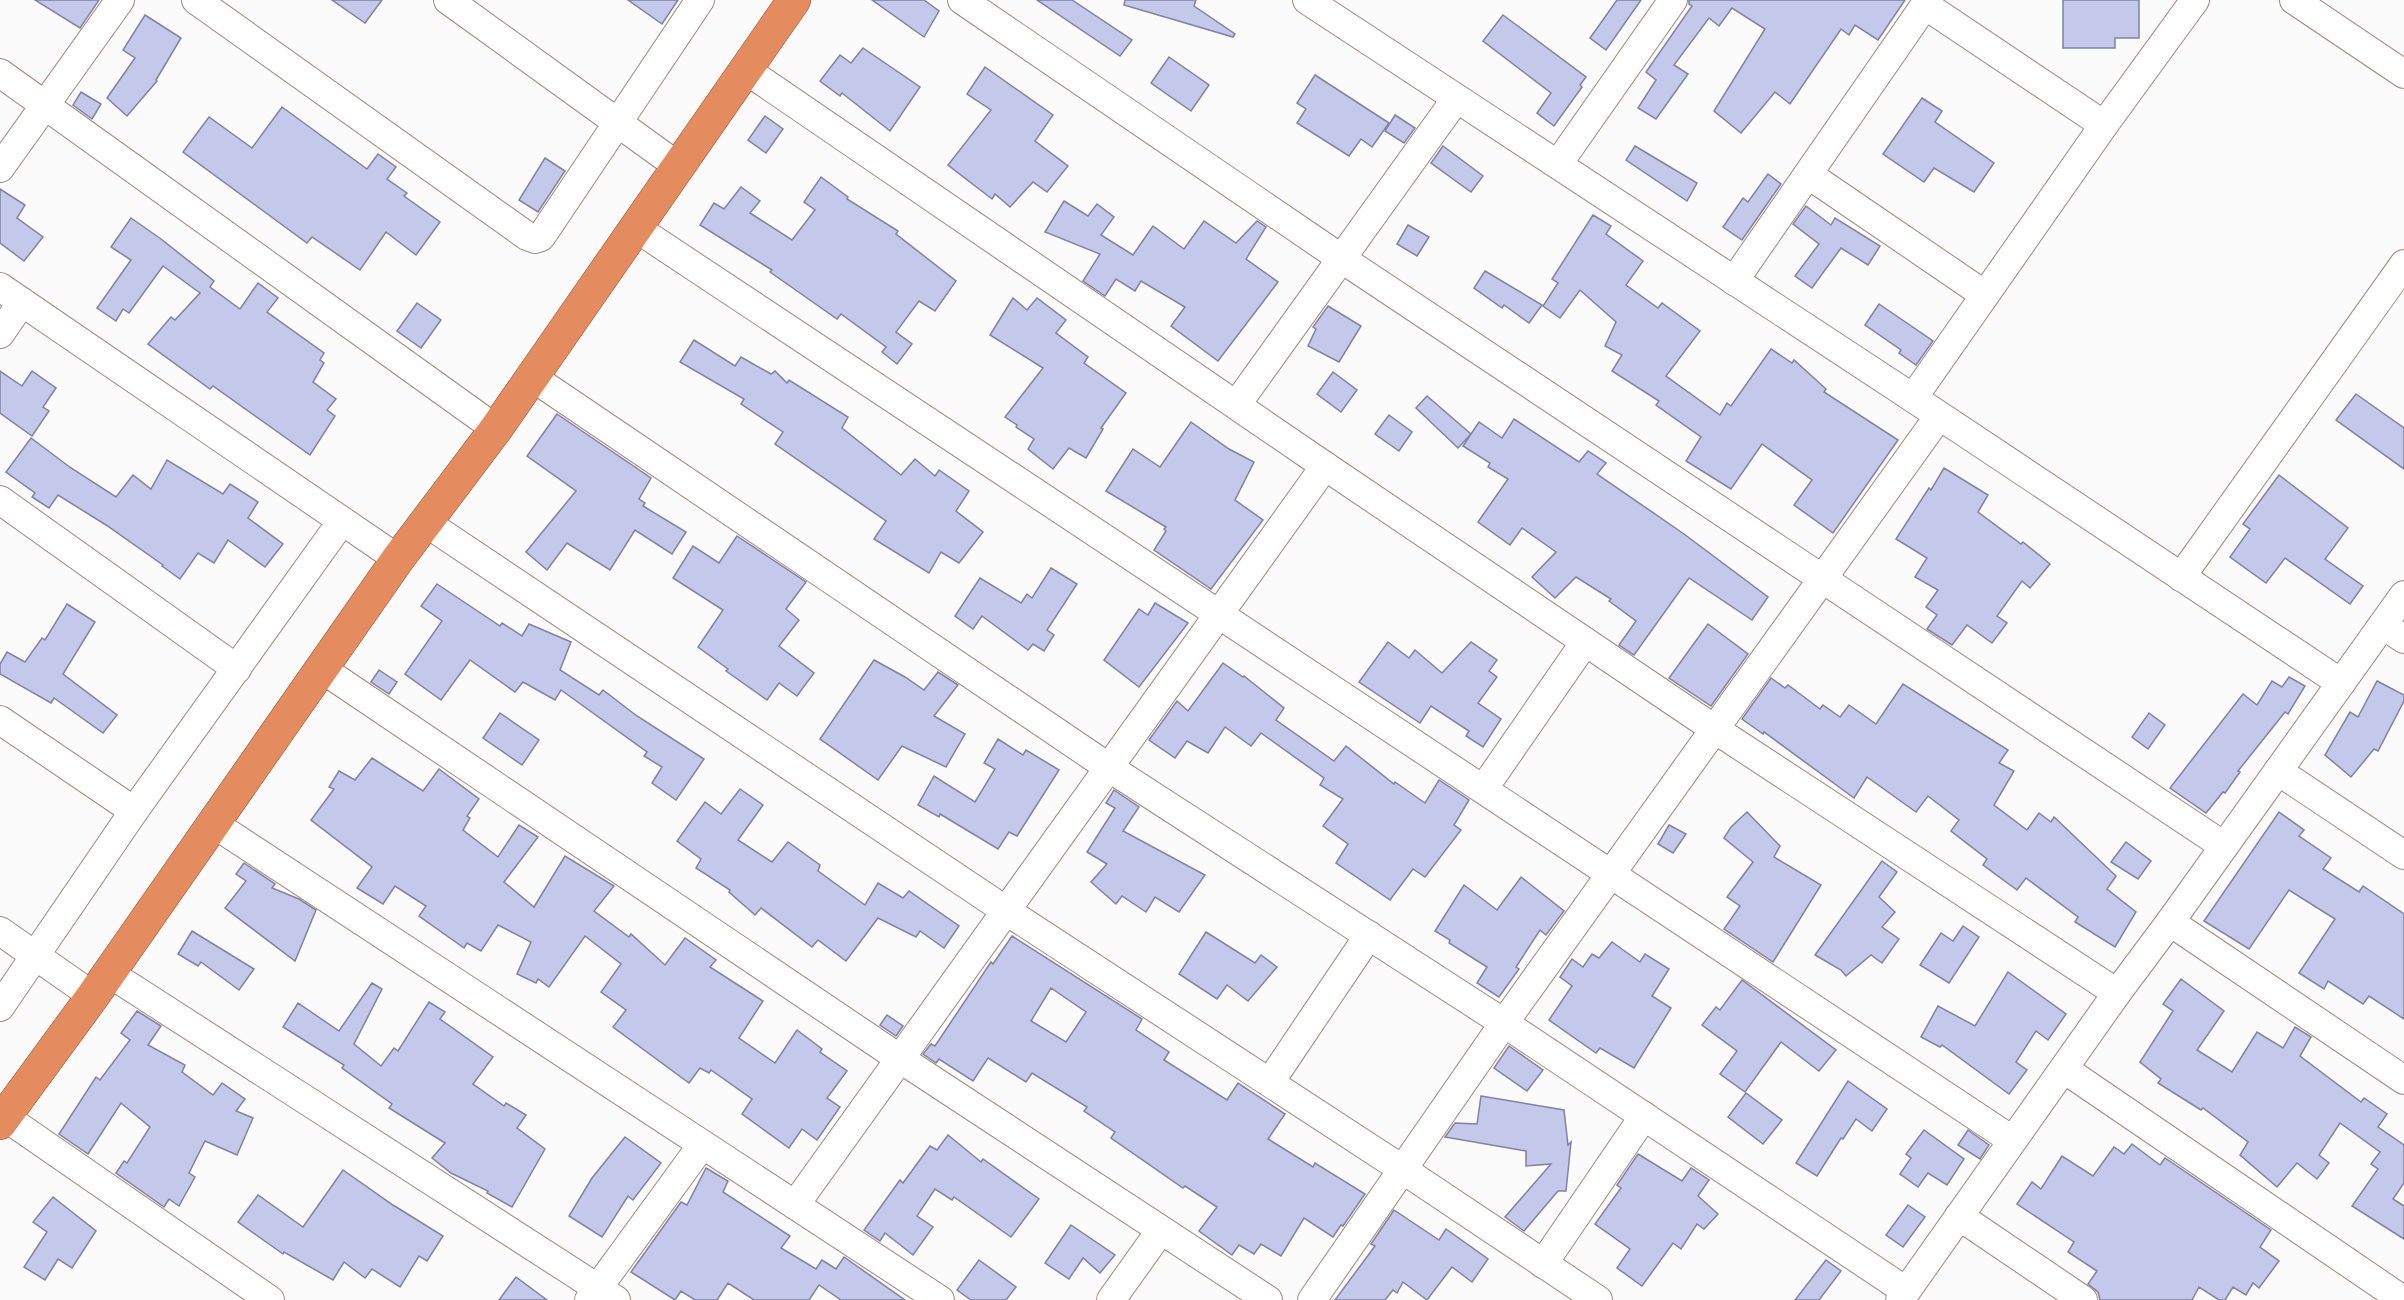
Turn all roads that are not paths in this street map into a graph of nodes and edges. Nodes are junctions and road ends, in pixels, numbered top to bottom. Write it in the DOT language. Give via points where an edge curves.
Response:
graph roads {
  1 [pos="120,0"];
  2 [pos="196,0"];
  3 [pos="448,0"];
  4 [pos="700,0"];
  5 [pos="794,0"];
  6 [pos="962,0"];
  7 [pos="1307,0"];
  8 [pos="1673,0"];
  9 [pos="2195,0"];
  10 [pos="2294,0"];
  11 [pos="1923,2"];
  12 [pos="746,70"];
  13 [pos="0,73"];
  14 [pos="2404,74"];
  15 [pos="1456,99"];
  16 [pos="45,105"];
  17 [pos="618,123"];
  18 [pos="2104,125"];
  19 [pos="1557,164"];
  20 [pos="679,166"];
  21 [pos="0,168"];
  22 [pos="1809,175"];
  23 [pos="636,228"];
  24 [pos="1342,259"];
  25 [pos="2404,264"];
  26 [pos="1734,281"];
  27 [pos="1985,294"];
  28 [pos="11,295"];
  29 [pos="0,334"];
  30 [pos="532,377"];
  31 [pos="1913,398"];
  32 [pos="1237,404"];
  33 [pos="1939,416"];
  34 [pos="495,429"];
  35 [pos="1324,466"];
  36 [pos="0,501"];
  37 [pos="342,521"];
  38 [pos="425,522"];
  39 [pos="398,559"];
  40 [pos="2181,576"];
  41 [pos="1824,579"];
  42 [pos="2404,595"];
  43 [pos="1218,615"];
  44 [pos="2394,632"];
  45 [pos="1586,642"];
  46 [pos="237,669"];
  47 [pos="322,669"];
  48 [pos="2341,683"];
  49 [pos="0,720"];
  50 [pos="1716,730"];
  51 [pos="1108,767"];
  52 [pos="2278,771"];
  53 [pos="1484,788"];
  54 [pos="134,811"];
  55 [pos="214,824"];
  56 [pos="2224,846"];
  57 [pos="2404,855"];
  58 [pos="1611,873"];
  59 [pos="1005,910"];
  60 [pos="2170,922"];
  61 [pos="0,931"];
  62 [pos="1369,935"];
  63 [pos="35,956"];
  64 [pos="101,984"];
  65 [pos="2117,993"];
  66 [pos="0,1007"];
  67 [pos="1504,1023"];
  68 [pos="899,1058"];
  69 [pos="2064,1069"];
  70 [pos="2404,1080"];
  71 [pos="1270,1082"];
  72 [pos="1644,1116"];
  73 [pos="2,1120"];
  74 [pos="2012,1140"];
  75 [pos="702,1145"];
  76 [pos="1402,1168"];
  77 [pos="795,1205"];
  78 [pos="1959,1216"];
  79 [pos="1161,1230"];
  80 [pos="1543,1264"];
  81 [pos="601,1296"];
  82 [pos="1903,1296"];
  83 [pos="269,1300"];
  84 [pos="940,1300"];
  85 [pos="1111,1300"];
  86 [pos="1268,1300"];
  87 [pos="1312,1300"];
  88 [pos="1598,1300"];
  89 [pos="2083,1300"];
  90 [pos="2403,1300"];
  1 -- 16 [label="street"];
  2 -- 17 [label="street" via="527,236 541,237"];
  3 -- 17 [label="street"];
  4 -- 17 [label="street"];
  5 -- 12 [label="highway"];
  6 -- 24 [label="street"];
  7 -- 15 [label="street"];
  8 -- 19 [label="street"];
  9 -- 18 [label="street"];
  10 -- 14 [label="street"];
  11 -- 18 [label="street"];
  11 -- 22 [label="street"];
  12 -- 20 [label="highway"];
  12 -- 32 [label="street"];
  13 -- 16 [label="street"];
  15 -- 19 [label="street"];
  15 -- 24 [label="street"];
  16 -- 21 [label="street"];
  16 -- 34 [label="street"];
  17 -- 20 [label="street"];
  18 -- 27 [label="street"];
  19 -- 26 [label="street"];
  20 -- 23 [label="highway"];
  22 -- 26 [label="street"];
  22 -- 27 [label="street"];
  23 -- 30 [label="highway"];
  23 -- 43 [label="street"];
  24 -- 32 [label="street"];
  24 -- 41 [label="street"];
  25 -- 40 [label="street"];
  26 -- 31 [label="street"];
  27 -- 31 [label="street"];
  28 -- 29 [label="street"];
  28 -- 37 [label="street"];
  30 -- 34 [label="highway"];
  30 -- 51 [label="street"];
  31 -- 33 [label="street"];
  32 -- 35 [label="street"];
  33 -- 40 [label="street"];
  33 -- 41 [label="street"];
  34 -- 38 [label="highway"];
  35 -- 43 [label="street"];
  35 -- 45 [label="street"];
  36 -- 46 [label="street"];
  37 -- 39 [label="street"];
  37 -- 46 [label="street"];
  38 -- 39 [label="highway"];
  38 -- 59 [label="street"];
  39 -- 47 [label="highway"];
  40 -- 48 [label="street"];
  41 -- 50 [label="street"];
  41 -- 56 [label="street"];
  42 -- 44 [label="street"];
  43 -- 51 [label="street"];
  43 -- 53 [label="street"];
  44 -- 48 [label="street"];
  45 -- 50 [label="street"];
  45 -- 53 [label="street"];
  46 -- 54 [label="street"];
  47 -- 55 [label="highway"];
  47 -- 68 [label="street"];
  48 -- 52 [label="street"];
  49 -- 54 [label="street"];
  50 -- 58 [label="street"];
  50 -- 65 [label="street"];
  51 -- 59 [label="street"];
  51 -- 62 [label="street"];
  52 -- 56 [label="street"];
  52 -- 57 [label="street"];
  53 -- 58 [label="street"];
  54 -- 63 [label="street"];
  55 -- 64 [label="highway"];
  55 -- 75 [label="street"];
  56 -- 60 [label="street"];
  58 -- 67 [label="street"];
  58 -- 74 [label="street"];
  59 -- 68 [label="street"];
  59 -- 71 [label="street"];
  60 -- 65 [label="street"];
  60 -- 70 [label="street"];
  61 -- 63 [label="street"];
  62 -- 67 [label="street"];
  62 -- 71 [label="street"];
  63 -- 64 [label="street"];
  63 -- 66 [label="street"];
  64 -- 73 [label="highway"];
  64 -- 81 [label="street"];
  65 -- 69 [label="street"];
  67 -- 72 [label="street"];
  67 -- 76 [label="street"];
  68 -- 77 [label="street"];
  68 -- 79 [label="street"];
  69 -- 74 [label="street"];
  69 -- 90 [label="street"];
  71 -- 76 [label="street"];
  72 -- 80 [label="street"];
  72 -- 82 [label="street"];
  73 -- 83 [label="street"];
  74 -- 78 [label="street"];
  75 -- 77 [label="street"];
  75 -- 81 [label="street"];
  76 -- 80 [label="street"];
  76 -- 87 [label="street"];
  77 -- 84 [label="street"];
  78 -- 82 [label="street"];
  78 -- 89 [label="street"];
  79 -- 85 [label="street"];
  79 -- 86 [label="street"];
  80 -- 88 [label="street"];
}
